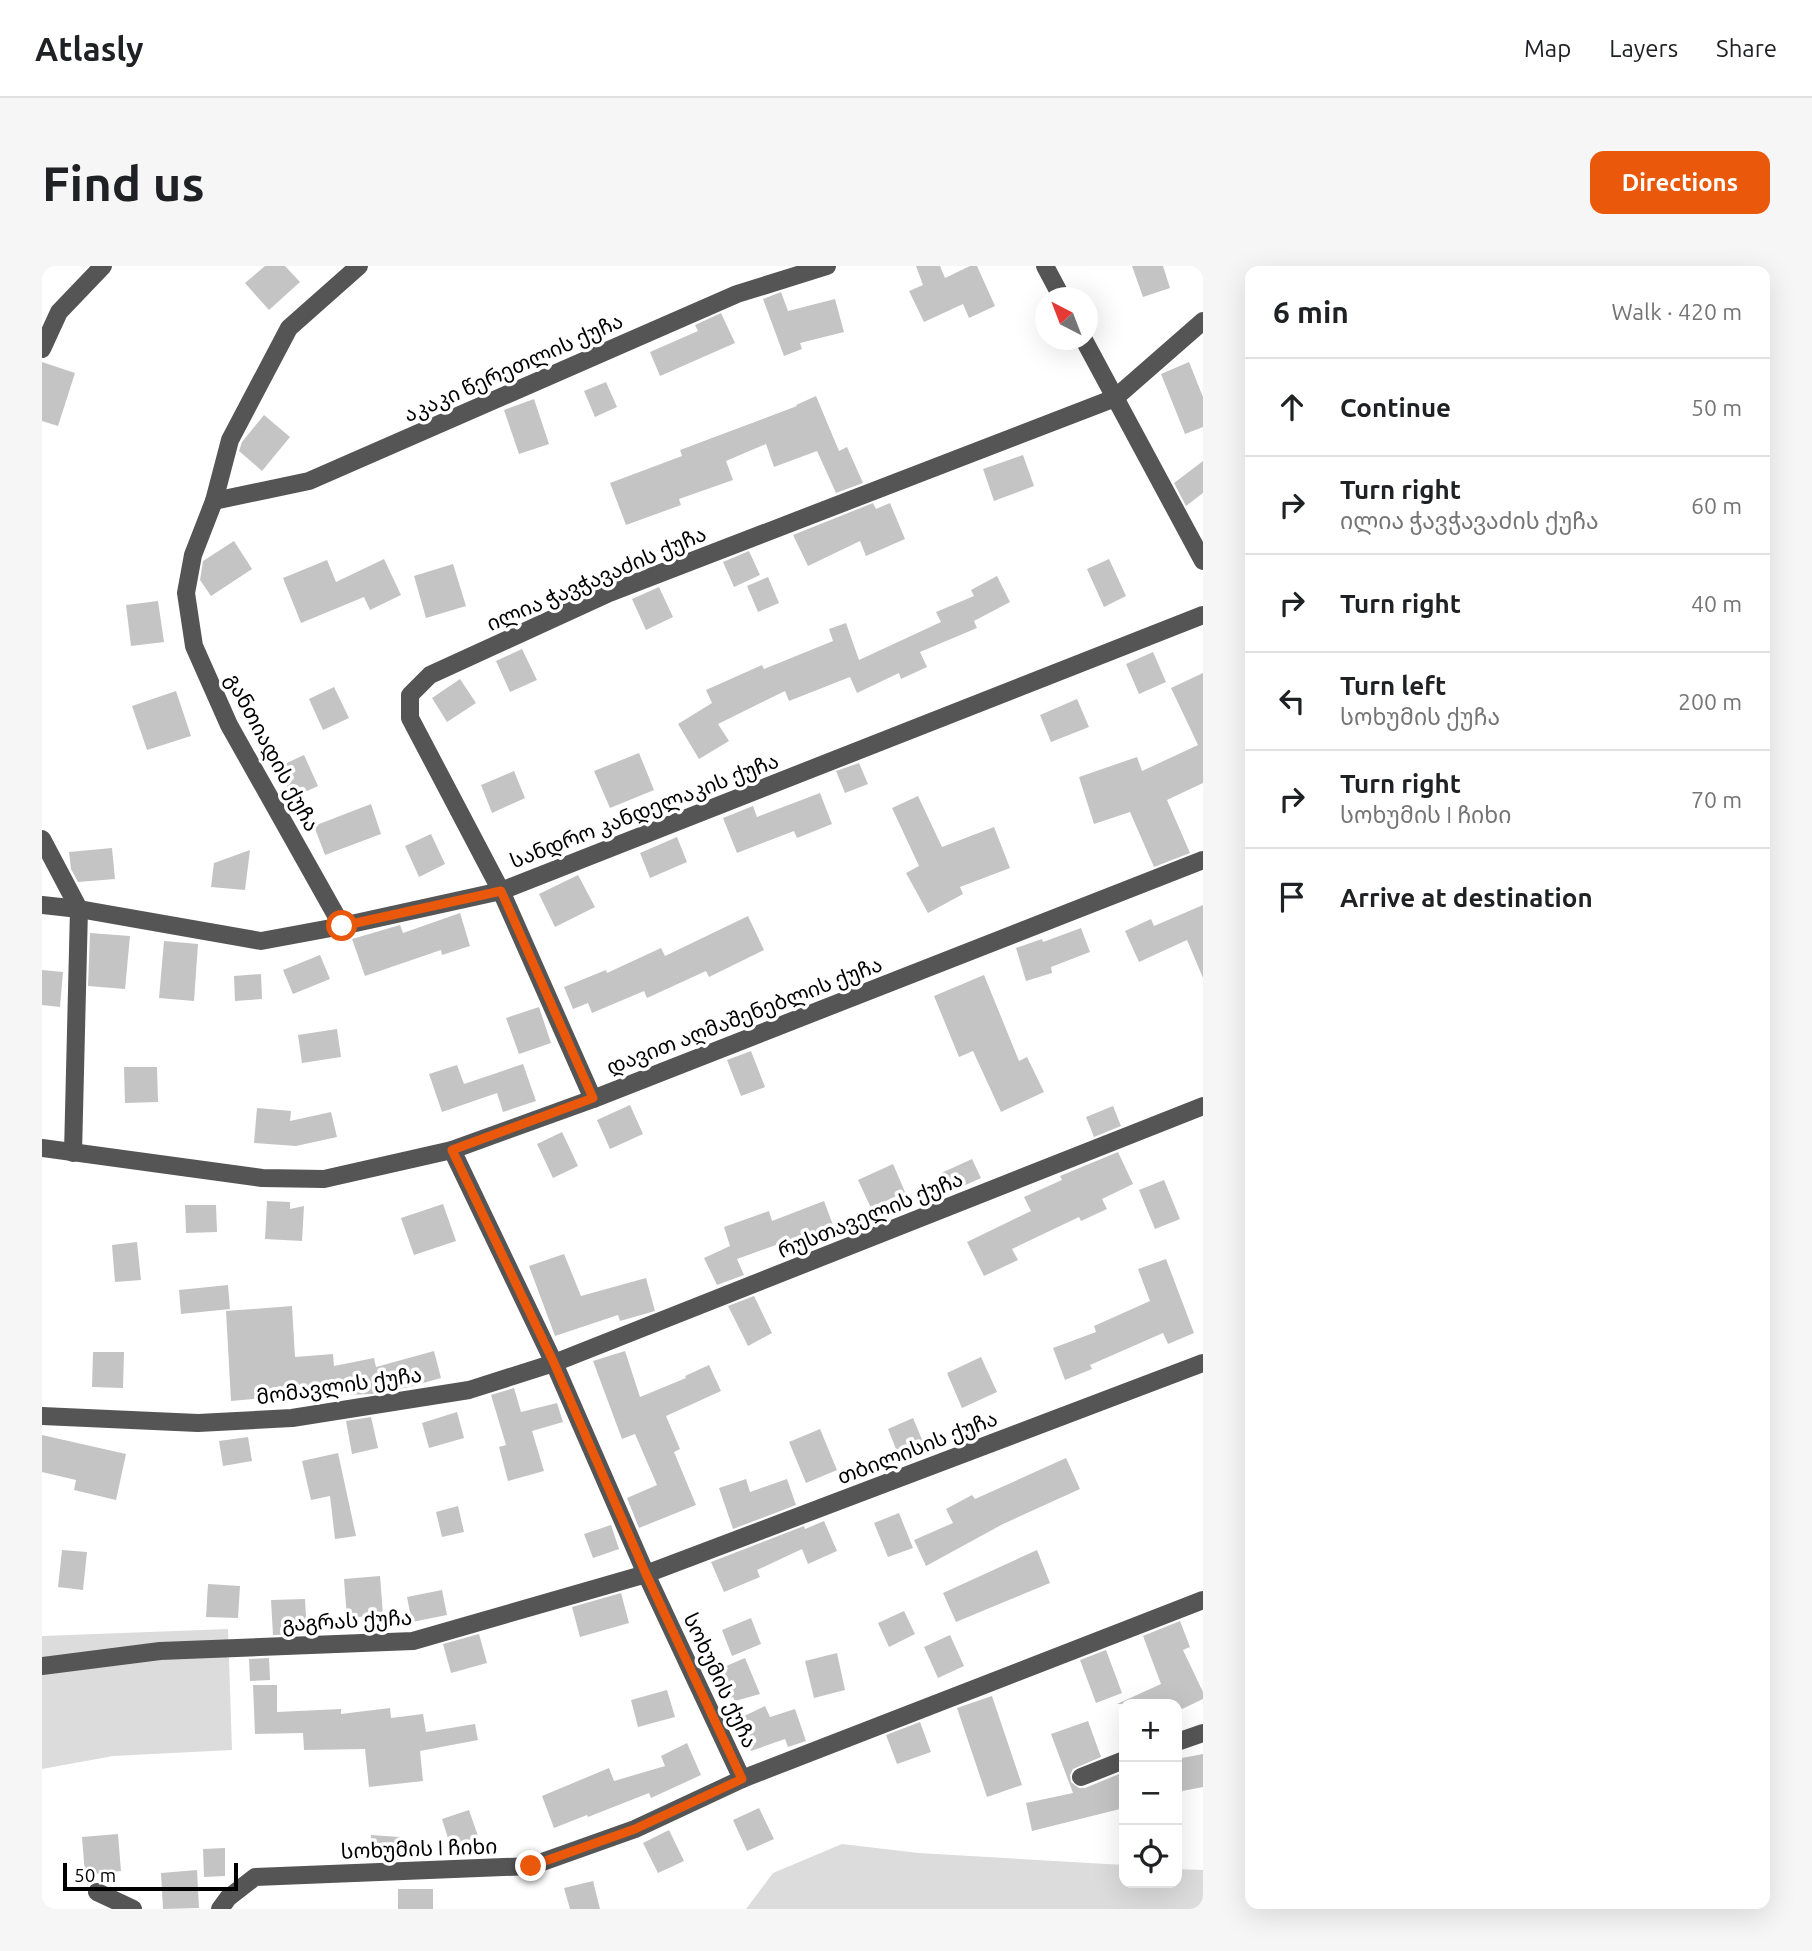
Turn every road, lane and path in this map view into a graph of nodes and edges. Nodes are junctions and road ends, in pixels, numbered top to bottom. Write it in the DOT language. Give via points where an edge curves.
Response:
graph roads {
  1 [pos="103,266"];
  2 [pos="359,266"];
  3 [pos="827,266"];
  4 [pos="1045,266"];
  5 [pos="1056,287"];
  6 [pos="1203,321"];
  7 [pos="42,349"];
  8 [pos="1089,350"];
  9 [pos="1115,398"];
  10 [pos="214,502"];
  11 [pos="1203,561"];
  12 [pos="1203,615"];
  13 [pos="42,839"];
  14 [pos="1203,860"];
  15 [pos="501,891"];
  16 [pos="42,905"];
  17 [pos="79,909"];
  18 [pos="342,926"];
  19 [pos="593,1098"];
  20 [pos="1203,1106"];
  21 [pos="42,1149"];
  22 [pos="452,1150"];
  23 [pos="73,1153"];
  24 [pos="554,1363"];
  25 [pos="1203,1363"];
  26 [pos="42,1416"];
  27 [pos="646,1574"];
  28 [pos="1203,1600"];
  29 [pos="42,1666"];
  30 [pos="1203,1732"];
  31 [pos="1182,1740"];
  32 [pos="1119,1762"];
  33 [pos="1081,1777"];
  34 [pos="742,1779"];
  35 [pos="97,1892"];
  36 [pos="133,1909"];
  37 [pos="220,1909"];
  1 -- 7 [label="street" via="59,312"];
  2 -- 10 [label="street, განთიადის ქუჩა" via="289,328 230,440"];
  3 -- 10 [label="street, აკაკი წერეთლის ქუჩა" via="737,294 309,481"];
  4 -- 5 [label="street"];
  6 -- 9 [label="street, ილია ჭავჭავაძის ქუჩა"];
  8 -- 9 [label="street"];
  9 -- 11 [label="street"];
  9 -- 15 [label="street, ილია ჭავჭავაძის ქუჩა" via="609,593 430,675 410,695 410,718"];
  10 -- 18 [label="street, განთიადის ქუჩა" via="193,555 186,593 194,646 229,725"];
  12 -- 15 [label="street, სანდრო კანდელაკის ქუჩა"];
  13 -- 17 [label="street"];
  14 -- 19 [label="street, დავით აღმაშენებლის ქუჩა"];
  15 -- 18 [label="street, სანდრო კანდელაკის ქუჩა"];
  15 -- 19 [label="street, ილია ჭავჭავაძის ქუჩა"];
  16 -- 17 [label="street, სანდრო კანდელაკის ქუჩა"];
  17 -- 18 [label="street, სანდრო კანდელაკის ქუჩა" via="261,941"];
  17 -- 23 [label="street"];
  19 -- 22 [label="street, დავით აღმაშენებლის ქუჩა"];
  20 -- 24 [label="street, რუსთაველის ქუჩა"];
  21 -- 23 [label="street, დავით აღმაშენებლის ქუჩა"];
  22 -- 23 [label="street, დავით აღმაშენებლის ქუჩა" via="324,1179 262,1178"];
  22 -- 24 [label="street, სოხუმის ქუჩა"];
  24 -- 26 [label="street, მომავლის ქუჩა" via="469,1390 292,1418 198,1423"];
  24 -- 27 [label="street, სოხუმის ქუჩა"];
  25 -- 27 [label="street, თბილისის ქუჩა"];
  27 -- 29 [label="street, გაგრას ქუჩა" via="413,1642 160,1651"];
  27 -- 34 [label="street, სოხუმის ქუჩა"];
  28 -- 34 [label="street, სოხუმის ქუჩა"];
  30 -- 31 [label="street"];
  32 -- 33 [label="street"];
  34 -- 37 [label="street, სოხუმის I ჩიხი" via="635,1829 531,1866 255,1878"];
  35 -- 36 [label="street"];
}
